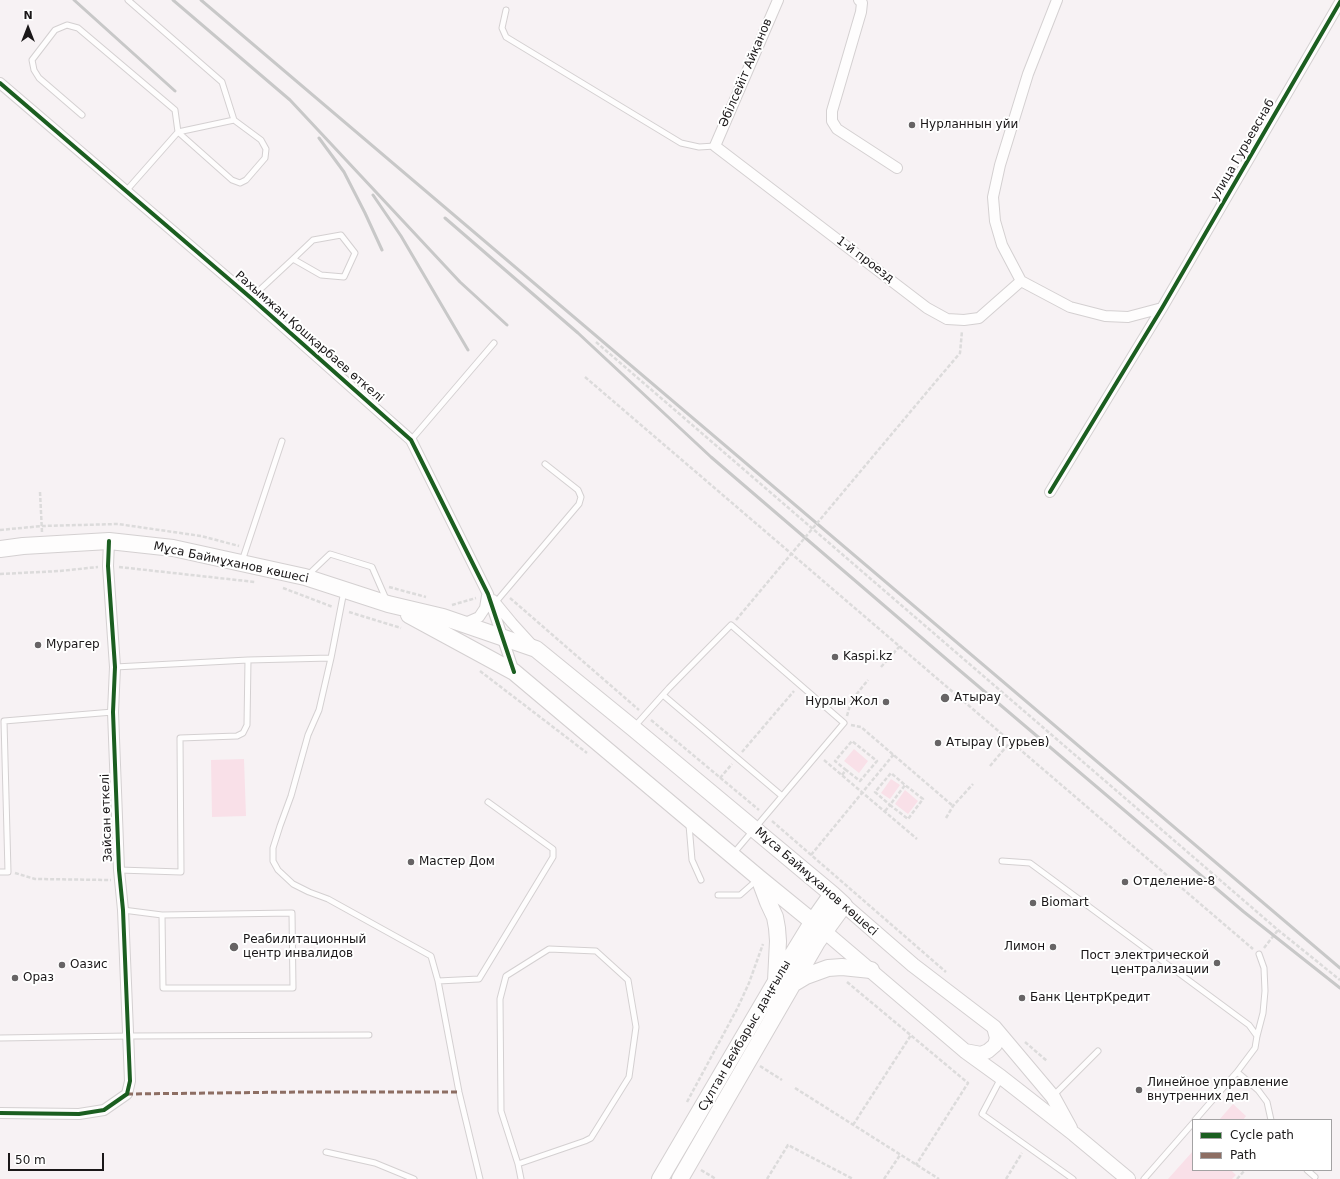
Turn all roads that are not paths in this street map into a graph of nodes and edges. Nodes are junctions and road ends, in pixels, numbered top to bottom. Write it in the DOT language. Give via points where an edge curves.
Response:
graph roads {
  1 [pos="128,0"];
  2 [pos="778,0"];
  3 [pos="859,0"];
  4 [pos="1057,0"];
  5 [pos="1340,2"];
  6 [pos="506,10"];
  7 [pos="0,83"];
  8 [pos="82,115"];
  9 [pos="234,120"];
  10 [pos="178,132"];
  11 [pos="715,146"];
  12 [pos="897,168"];
  13 [pos="126,192"];
  14 [pos="293,259"];
  15 [pos="1021,281"];
  16 [pos="251,298"];
  17 [pos="1162,308"];
  18 [pos="494,343"];
  19 [pos="411,440"];
  20 [pos="282,441"];
  21 [pos="544,464"];
  22 [pos="1050,492"];
  23 [pos="109,541"];
  24 [pos="0,549"];
  25 [pos="241,563"];
  26 [pos="305,577"];
  27 [pos="344,590"];
  28 [pos="488,594"];
  29 [pos="495,603"];
  30 [pos="388,604"];
  31 [pos="463,624"];
  32 [pos="502,638"];
  33 [pos="536,649"];
  34 [pos="332,658"];
  35 [pos="248,660"];
  36 [pos="115,667"];
  37 [pos="514,672"];
  38 [pos="663,695"];
  39 [pos="113,712"];
  40 [pos="633,728"];
  41 [pos="2,748"];
  42 [pos="782,796"];
  43 [pos="488,802"];
  44 [pos="689,818"];
  45 [pos="755,829"];
  46 [pos="732,855"];
  47 [pos="1002,861"];
  48 [pos="0,872"];
  49 [pos="120,875"];
  50 [pos="759,878"];
  51 [pos="701,880"];
  52 [pos="832,894"];
  53 [pos="718,895"];
  54 [pos="844,905"];
  55 [pos="123,910"];
  56 [pos="162,915"];
  57 [pos="819,926"];
  58 [pos="1259,954"];
  59 [pos="871,970"];
  60 [pos="438,981"];
  61 [pos="783,984"];
  62 [pos="994,1027"];
  63 [pos="369,1035"];
  64 [pos="129,1036"];
  65 [pos="1257,1036"];
  66 [pos="0,1038"];
  67 [pos="965,1051"];
  68 [pos="1098,1051"];
  69 [pos="1237,1072"];
  70 [pos="1001,1077"];
  71 [pos="1053,1097"];
  72 [pos="0,1113"];
  73 [pos="1197,1119"];
  74 [pos="1271,1119"];
  75 [pos="1192,1124"];
  76 [pos="1074,1134"];
  77 [pos="326,1152"];
  78 [pos="518,1164"];
  79 [pos="1308,1171"];
  80 [pos="1315,1177"];
  81 [pos="414,1179"];
  82 [pos="480,1179"];
  83 [pos="521,1179"];
  84 [pos="660,1179"];
  85 [pos="680,1179"];
  86 [pos="1073,1179"];
  87 [pos="1128,1179"];
  88 [pos="1144,1179"];
  1 -- 9 [label="lane" via="222,82"];
  2 -- 11 [label="street, Әбілсейіт Айқанов"];
  3 -- 12 [label="street" via="862,3 862,12 832,110 832,121 837,129"];
  4 -- 15 [label="street" via="1028,74 1000,165 993,197 995,221 1002,244"];
  5 -- 17 [label="street, улица Гурьевснаб"];
  6 -- 11 [label="lane" via="502,28 506,37 682,143 699,147"];
  7 -- 13 [label="street, Рахымжан Қошқарбаев өткелі"];
  8 -- 10 [label="lane" via="39,78 32,60 55,30 67,26 78,28 174,110"];
  9 -- 10 [label="lane"];
  9 -- 10 [label="lane" via="261,140 266,149 265,158 246,180 240,183 232,180"];
  10 -- 13 [label="lane"];
  11 -- 15 [label="street, 1-й проезд" via="927,308 947,319 979,318"];
  13 -- 16 [label="street, Рахымжан Қошқарбаев өткелі"];
  14 -- 14 [label="lane" via="313,240 341,235 355,253 344,277 320,275"];
  14 -- 16 [label="lane"];
  15 -- 17 [label="street" via="1070,307 1105,316 1128,317"];
  16 -- 19 [label="street, Рахымжан Қошқарбаев өткелі"];
  17 -- 22 [label="street, улица Гурьевснаб"];
  18 -- 19 [label="lane"];
  19 -- 28 [label="street, Рахымжан Қошқарбаев өткелі"];
  20 -- 25 [label="lane"];
  21 -- 29 [label="lane" via="578,490 581,497 579,504"];
  23 -- 24 [label="main road, Мұса Баймұханов көшесі"];
  23 -- 25 [label="main road, Мұса Баймұханов көшесі" via="173,548"];
  23 -- 36 [label="street, Зайсан өткелі" via="108,566"];
  25 -- 26 [label="main road, Мұса Баймұханов көшесі"];
  26 -- 27 [label="main road, Мұса Баймұханов көшесі"];
  26 -- 30 [label="lane" via="330,554 365,564 372,567"];
  27 -- 30 [label="main road, Мұса Баймұханов көшесі"];
  27 -- 34 [label="lane"];
  28 -- 29 [label="street"];
  28 -- 31 [label="street" via="485,608 479,617"];
  28 -- 32 [label="street, Рахымжан Қошқарбаев өткелі"];
  29 -- 33 [label="street"];
  30 -- 31 [label="main road"];
  30 -- 37 [label="main road, Мұса Баймұханов көшесі"];
  31 -- 32 [label="main road"];
  32 -- 33 [label="main road"];
  32 -- 37 [label="street, Рахымжан Қошқарбаев өткелі"];
  33 -- 40 [label="main road, Мұса Баймұханов көшесі"];
  34 -- 35 [label="lane"];
  34 -- 60 [label="lane" via="319,710 308,735 273,848 273,861 278,870 293,884 328,899 431,956"];
  35 -- 36 [label="lane"];
  35 -- 49 [label="lane" via="247,725 243,733 237,736 180,738 181,872"];
  36 -- 39 [label="street, Зайсан өткелі"];
  37 -- 44 [label="main road, Мұса Баймұханов көшесі"];
  38 -- 40 [label="lane"];
  38 -- 42 [label="lane"];
  38 -- 42 [label="lane" via="731,625 844,723"];
  39 -- 41 [label="lane" via="4,721"];
  39 -- 49 [label="street, Зайсан өткелі"];
  40 -- 45 [label="main road, Мұса Баймұханов көшесі"];
  41 -- 48 [label="lane" via="8,872"];
  42 -- 45 [label="lane"];
  43 -- 60 [label="lane" via="553,849 553,856 479,979"];
  44 -- 46 [label="main road, Мұса Баймұханов көшесі"];
  44 -- 51 [label="lane" via="692,860"];
  45 -- 46 [label="lane"];
  45 -- 52 [label="main road, Мұса Баймұханов көшесі"];
  46 -- 50 [label="main road, Мұса Баймұханов көшесі"];
  47 -- 65 [label="lane" via="1030,863 1249,1025"];
  49 -- 55 [label="street, Зайсан өткелі"];
  50 -- 53 [label="lane" via="740,895"];
  50 -- 57 [label="main road, Мұса Баймұханов көшесі"];
  50 -- 61 [label="main road" via="775,917"];
  52 -- 54 [label="main road, Мұса Баймұханов көшесі"];
  52 -- 57 [label="main road, Сұлтан Бейбарыс даңғылы"];
  54 -- 57 [label="main road, Сұлтан Бейбарыс даңғылы"];
  54 -- 62 [label="main road, Мұса Баймұханов көшесі" via="913,965"];
  55 -- 56 [label="lane"];
  55 -- 64 [label="street, Зайсан өткелі"];
  56 -- 56 [label="lane" via="292,913 293,988 163,988"];
  57 -- 59 [label="main road, Мұса Баймұханов көшесі"];
  57 -- 61 [label="main road, Сұлтан Бейбарыс даңғылы"];
  58 -- 65 [label="lane" via="1264,968 1265,991"];
  59 -- 61 [label="main road" via="828,968"];
  59 -- 67 [label="main road, Мұса Баймұханов көшесі"];
  60 -- 82 [label="lane" via="459,1092"];
  61 -- 84 [label="main road, Сұлтан Бейбарыс даңғылы"];
  61 -- 85 [label="main road, Сұлтан Бейбарыс даңғылы"];
  62 -- 67 [label="main road" via="995,1045 988,1051 981,1054"];
  62 -- 71 [label="main road, Мұса Баймұханов көшесі"];
  63 -- 64 [label="lane"];
  64 -- 66 [label="lane"];
  64 -- 72 [label="street, Зайсан өткелі" via="130,1080 127,1094 104,1110 79,1114"];
  65 -- 69 [label="lane" via="1255,1048"];
  67 -- 70 [label="main road, Мұса Баймұханов көшесі"];
  68 -- 71 [label="lane"];
  69 -- 73 [label="lane"];
  69 -- 74 [label="lane" via="1258,1090 1267,1102"];
  70 -- 76 [label="main road, Мұса Баймұханов көшесі"];
  70 -- 86 [label="lane" via="982,1114"];
  71 -- 76 [label="main road, Мұса Баймұханов көшесі"];
  75 -- 88 [label="lane"];
  76 -- 87 [label="main road, Мұса Баймұханов көшесі"];
  77 -- 81 [label="lane" via="375,1163"];
  78 -- 78 [label="lane" via="591,1138 629,1077 636,1027 628,980 596,951 549,949 506,976 500,999 501,1111"];
  78 -- 83 [label="lane"];
  79 -- 80 [label="lane"];
}
